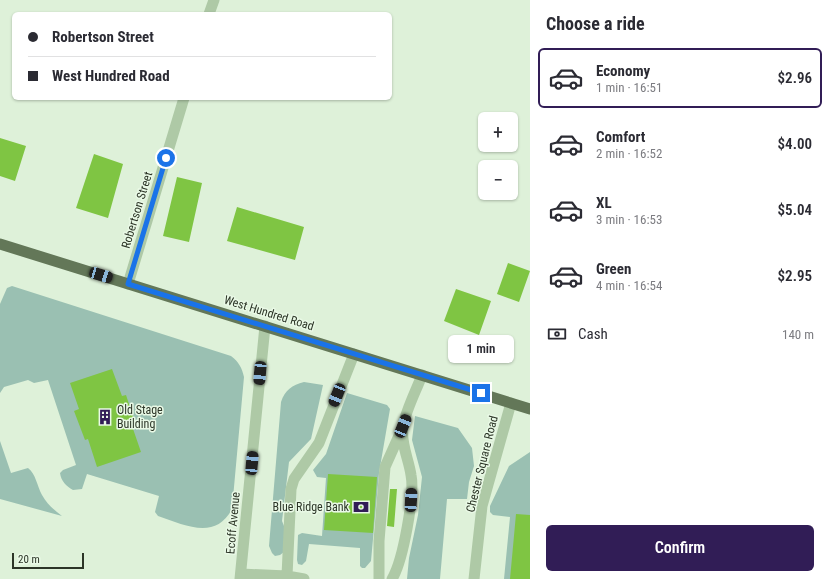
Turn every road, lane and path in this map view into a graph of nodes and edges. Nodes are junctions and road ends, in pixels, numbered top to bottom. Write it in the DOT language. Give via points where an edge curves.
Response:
graph roads {
  1 [pos="214,0"];
  2 [pos="211,12"];
  3 [pos="183,100"];
  4 [pos="0,244"];
  5 [pos="128,284"];
  6 [pos="265,326"];
  7 [pos="354,354"];
  8 [pos="422,375"];
  9 [pos="511,402"];
  10 [pos="530,408"];
  11 [pos="403,426"];
  12 [pos="287,576"];
  13 [pos="241,577"];
  14 [pos="304,579"];
  15 [pos="379,579"];
  16 [pos="392,579"];
  17 [pos="474,579"];
  1 -- 2 [label="street"];
  3 -- 5 [label="street, Robertson Street"];
  4 -- 5 [label="main road, West Hundred Road"];
  5 -- 6 [label="main road, West Hundred Road"];
  6 -- 7 [label="main road, West Hundred Road"];
  6 -- 13 [label="street, Ecoff Avenue"];
  7 -- 8 [label="main road, West Hundred Road"];
  7 -- 12 [label="street" via="319,443 294,479 291,489"];
  8 -- 9 [label="main road, West Hundred Road"];
  8 -- 11 [label="street"];
  9 -- 10 [label="main road, West Hundred Road"];
  9 -- 17 [label="street, Chester Square Road" via="482,506"];
  11 -- 15 [label="street" via="385,467 379,541"];
  11 -- 16 [label="street" via="404,444 412,476 411,500 398,566"];
  12 -- 13 [label="street"];
  12 -- 14 [label="street"];
}
